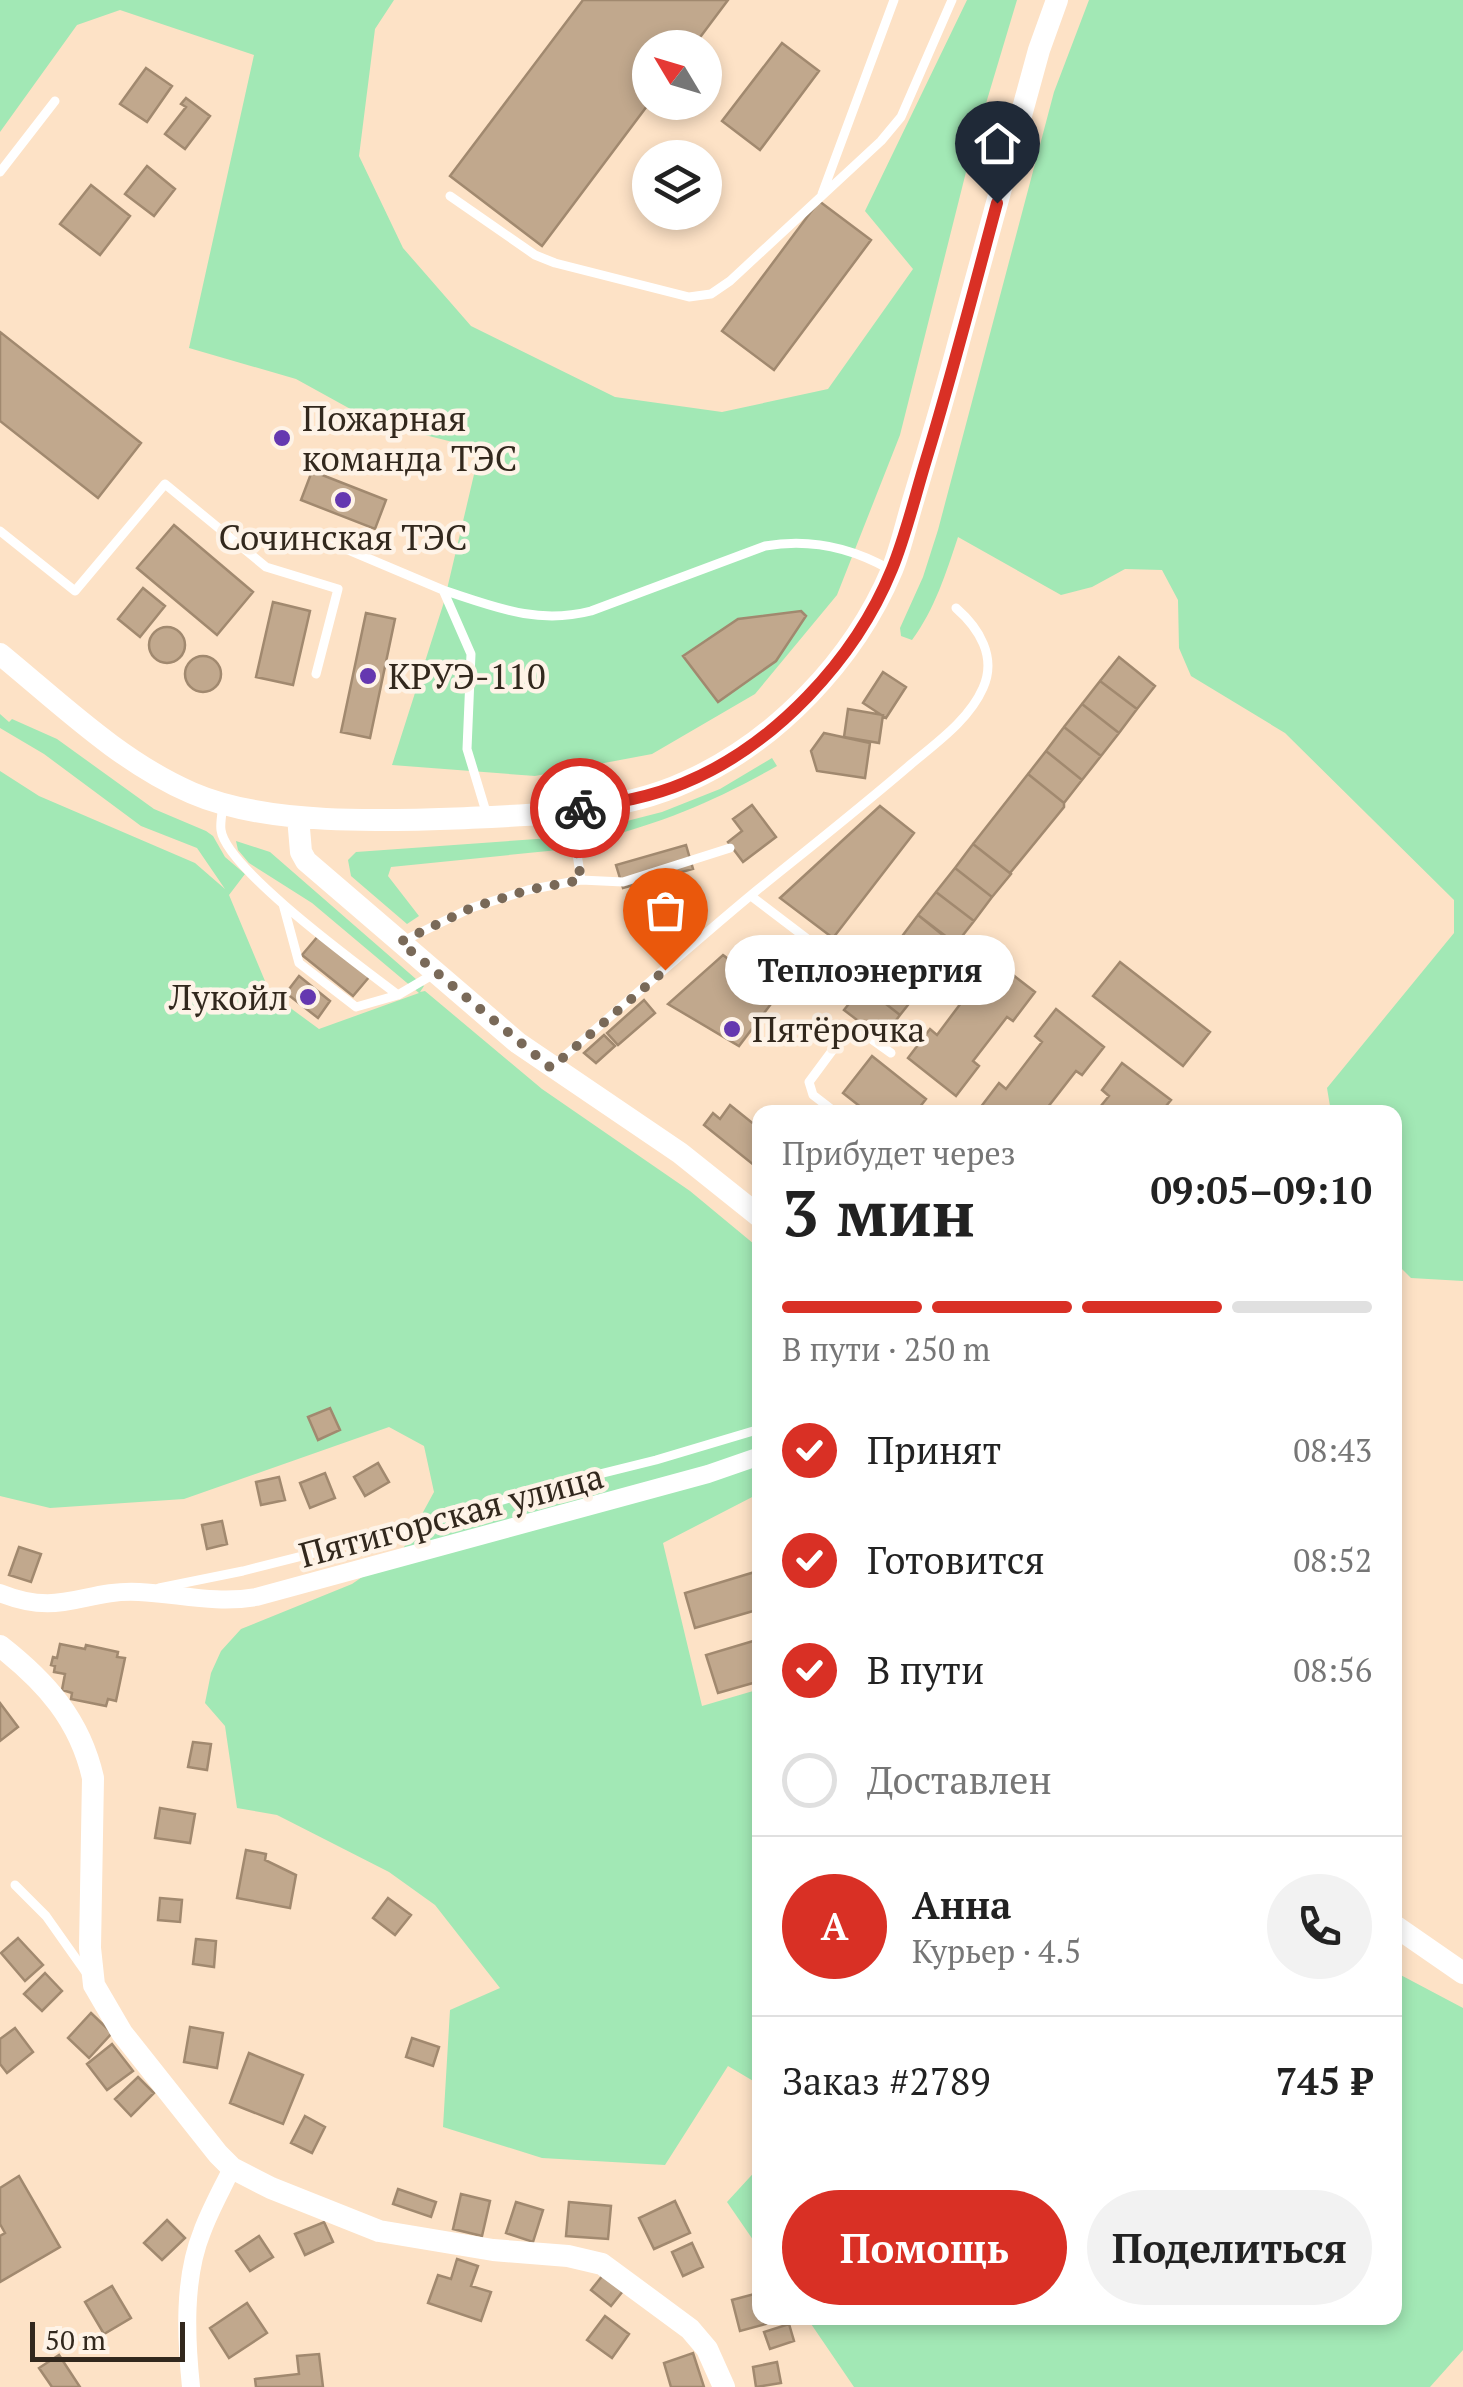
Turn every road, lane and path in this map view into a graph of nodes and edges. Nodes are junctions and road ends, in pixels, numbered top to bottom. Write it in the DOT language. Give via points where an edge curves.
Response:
graph roads {
  1 [pos="894,0"];
  2 [pos="952,0"];
  3 [pos="1057,0"];
  4 [pos="54,101"];
  5 [pos="0,172"];
  6 [pos="450,196"];
  7 [pos="821,197"];
  8 [pos="0,531"];
  9 [pos="320,538"];
  10 [pos="892,570"];
  11 [pos="443,590"];
  12 [pos="956,608"];
  13 [pos="0,654"];
  14 [pos="316,674"];
  15 [pos="224,803"];
  16 [pos="570,810"];
  17 [pos="298,817"];
  18 [pos="488,818"];
  19 [pos="730,848"];
  20 [pos="581,880"];
  21 [pos="751,896"];
  22 [pos="282,901"];
  23 [pos="400,942"];
  24 [pos="822,950"];
  25 [pos="436,972"];
  26 [pos="398,995"];
  27 [pos="891,1053"];
  28 [pos="551,1068"];
  29 [pos="827,1105"];
  30 [pos="752,1212"];
  31 [pos="752,1430"];
  32 [pos="752,1459"];
  33 [pos="139,1592"];
  34 [pos="0,1593"];
  35 [pos="0,1646"];
  36 [pos="15,1885"];
  37 [pos="1402,1931"];
  38 [pos="1463,1973"];
  39 [pos="94,1985"];
  40 [pos="232,2168"];
  41 [pos="191,2387"];
  42 [pos="724,2387"];
  1 -- 7 [label="lane"];
  2 -- 7 [label="lane" via="901,117"];
  3 -- 10 [label="main road"];
  4 -- 5 [label="lane"];
  6 -- 7 [label="lane" via="535,255 689,297 711,294 730,281"];
  8 -- 14 [label="lane" via="75,591 165,484 266,567 338,589"];
  9 -- 11 [label="lane"];
  10 -- 11 [label="lane" via="806,541 766,546 568,617 516,612"];
  10 -- 16 [label="main road" via="827,674 761,737 683,784"];
  11 -- 18 [label="lane" via="470,654 467,749"];
  12 -- 21 [label="lane" via="987,652 983,688 969,710"];
  13 -- 15 [label="main road" via="160,777"];
  15 -- 17 [label="main road"];
  15 -- 22 [label="lane" via="220,831 232,856"];
  16 -- 18 [label="main road"];
  16 -- 20 [label="lane"];
  17 -- 18 [label="main road"];
  17 -- 23 [label="main road" via="306,861"];
  19 -- 20 [label="lane" via="624,882"];
  20 -- 23 [label="lane" via="471,908"];
  21 -- 24 [label="lane"];
  21 -- 28 [label="lane"];
  22 -- 26 [label="lane"];
  22 -- 26 [label="lane" via="299,962 356,1006"];
  23 -- 25 [label="main road"];
  25 -- 26 [label="lane"];
  25 -- 28 [label="main road"];
  27 -- 29 [label="lane" via="862,1030 846,1032 809,1082"];
  28 -- 30 [label="main road" via="680,1153"];
  31 -- 33 [label="lane, Пятигорская улица" via="390,1534"];
  32 -- 33 [label="street, Пятигорская улица" via="256,1597 221,1601"];
  33 -- 34 [label="street, Пятигорская улица" via="47,1605"];
  35 -- 39 [label="main road" via="58,1698 88,1754"];
  36 -- 39 [label="lane" via="46,1916"];
  37 -- 38 [label="main road"];
  39 -- 40 [label="main road" via="122,2033"];
  40 -- 41 [label="street" via="200,2234 192,2274"];
  40 -- 42 [label="main road" via="380,2231 602,2264 690,2328 708,2348"];
}
